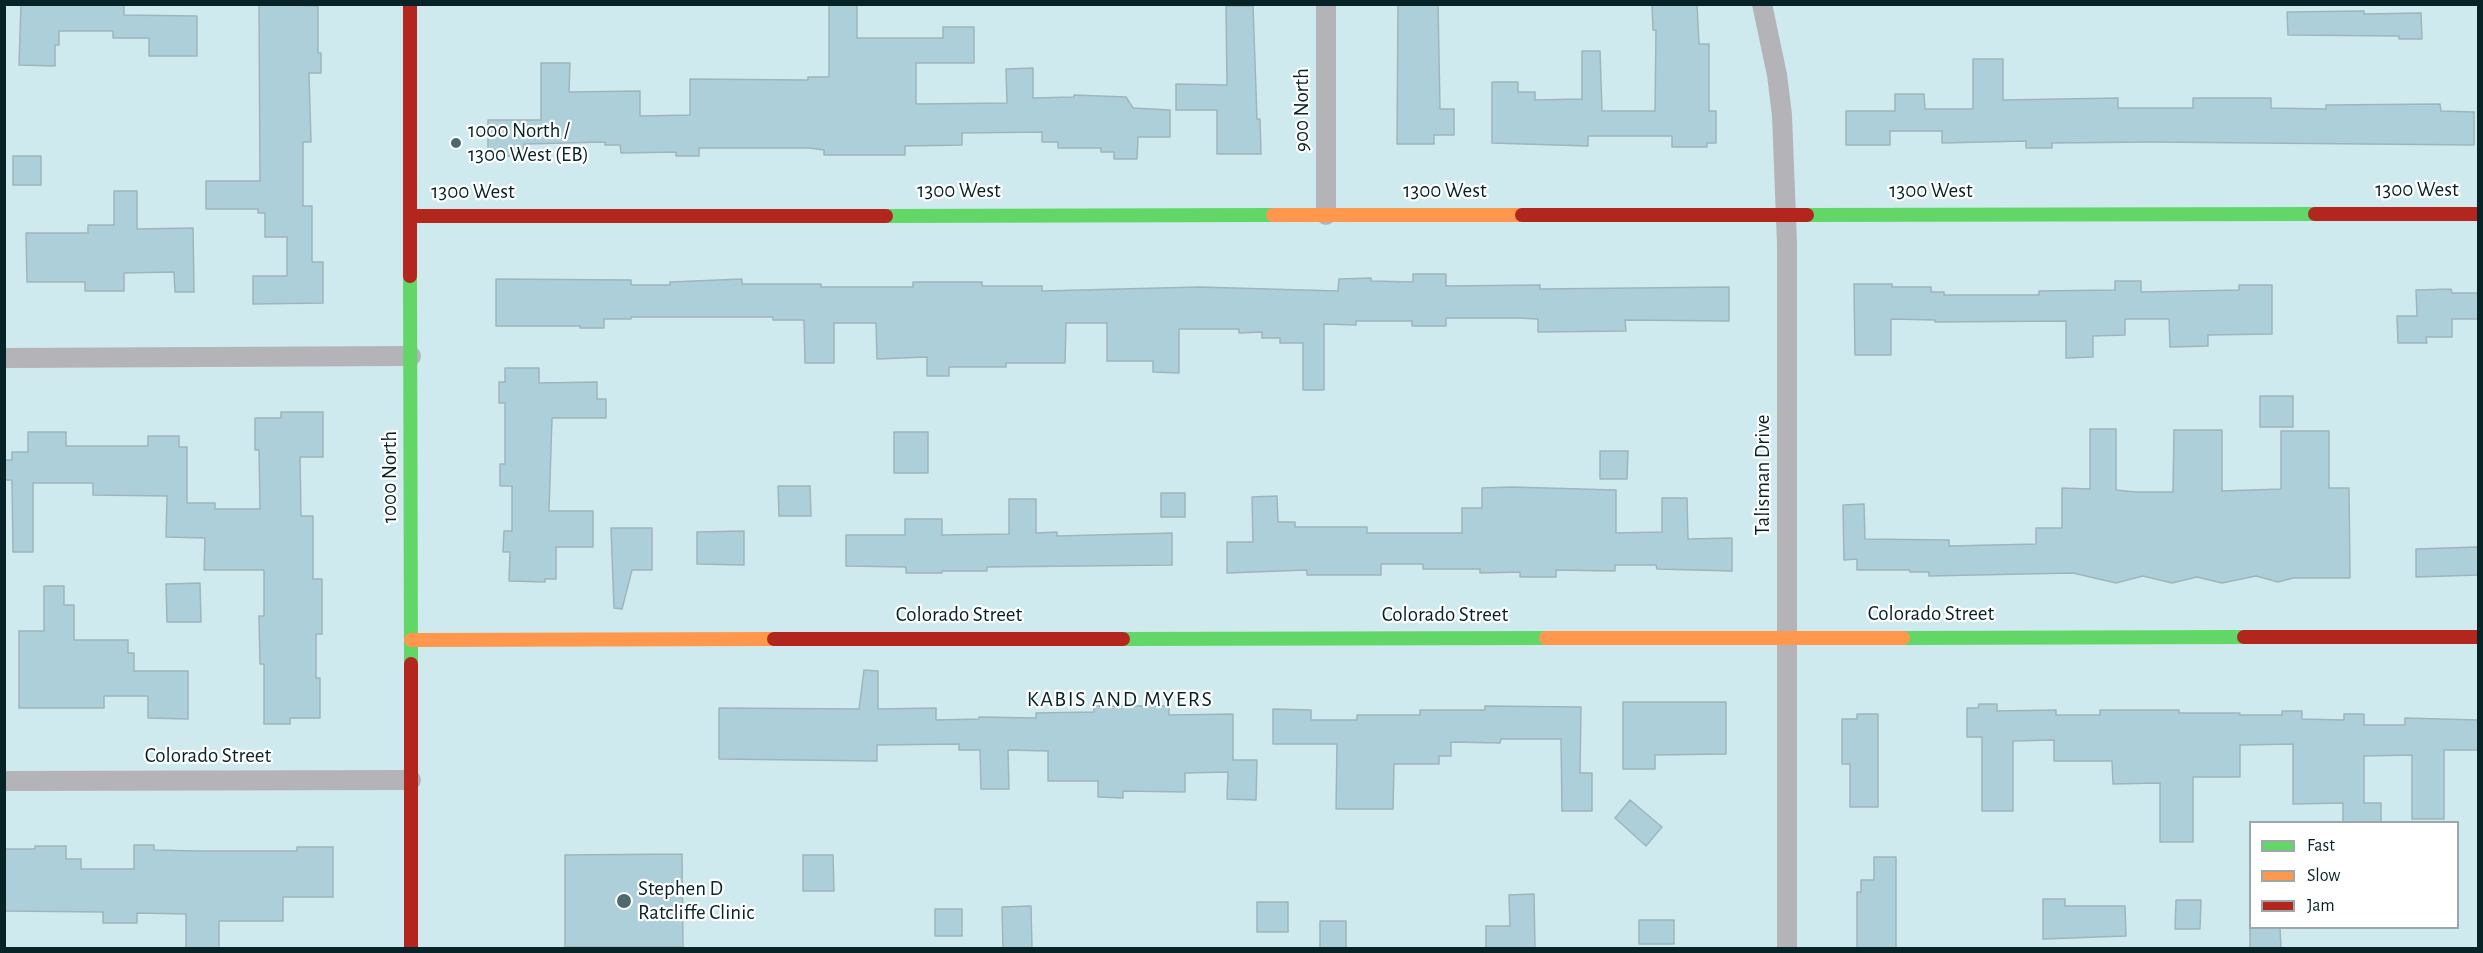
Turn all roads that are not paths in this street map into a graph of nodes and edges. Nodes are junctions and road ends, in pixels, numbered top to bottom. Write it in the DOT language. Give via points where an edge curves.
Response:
graph roads {
  1 [pos="410,4"];
  2 [pos="1326,4"];
  3 [pos="1762,4"];
  4 [pos="1785,214"];
  5 [pos="2478,214"];
  6 [pos="1326,215"];
  7 [pos="411,216"];
  8 [pos="411,356"];
  9 [pos="4,358"];
  10 [pos="2478,637"];
  11 [pos="1787,638"];
  12 [pos="411,640"];
  13 [pos="411,780"];
  14 [pos="4,781"];
  15 [pos="411,948"];
  16 [pos="1787,948"];
  1 -- 7 [label="street, 1000 North"];
  2 -- 6 [label="street, 900 North"];
  3 -- 4 [label="street, Talisman Drive" via="1782,115"];
  4 -- 5 [label="street, 1300 West"];
  4 -- 6 [label="street, 1300 West"];
  4 -- 11 [label="street, Talisman Drive"];
  6 -- 7 [label="street, 1300 West"];
  7 -- 8 [label="street, 1000 North"];
  8 -- 9 [label="street"];
  8 -- 12 [label="street, 1000 North"];
  10 -- 11 [label="street, Colorado Street"];
  11 -- 12 [label="street, Colorado Street"];
  11 -- 16 [label="street, Talisman Drive"];
  12 -- 13 [label="street, 1000 North"];
  13 -- 14 [label="street, Colorado Street"];
  13 -- 15 [label="street, 1000 North"];
}
